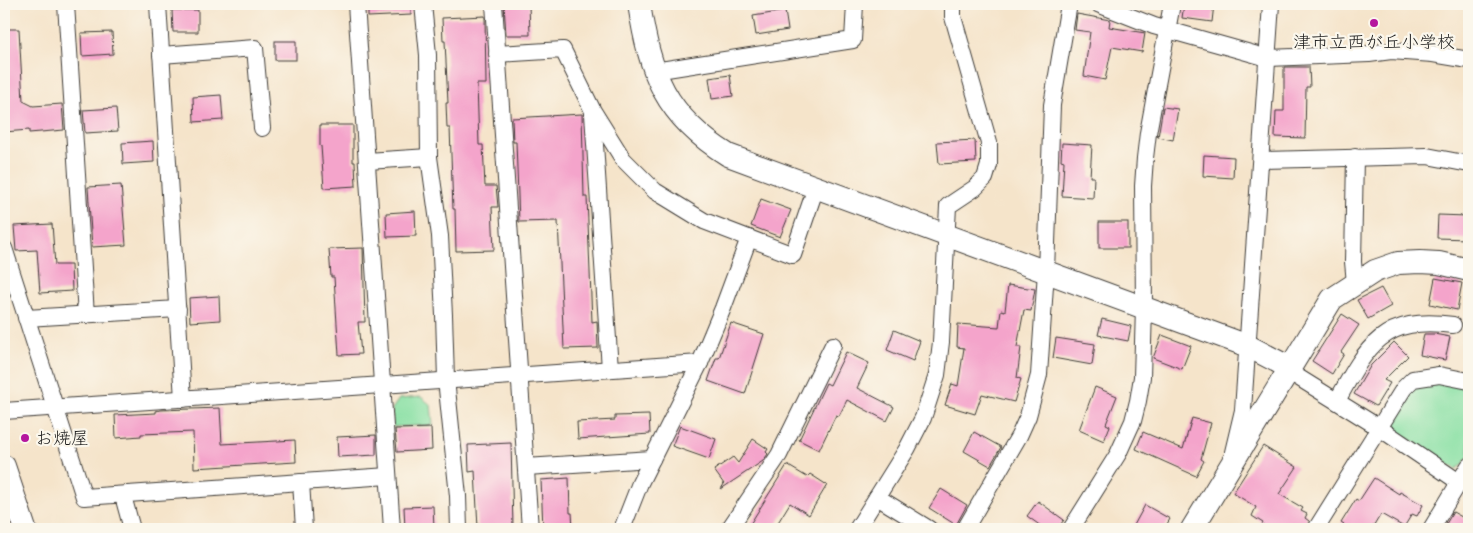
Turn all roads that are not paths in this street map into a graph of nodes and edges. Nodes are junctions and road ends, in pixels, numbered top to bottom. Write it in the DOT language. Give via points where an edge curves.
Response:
graph roads {
  1 [pos="66,4"];
  2 [pos="158,4"];
  3 [pos="356,4"];
  4 [pos="423,4"];
  5 [pos="494,4"];
  6 [pos="639,4"];
  7 [pos="855,4"];
  8 [pos="953,4"];
  9 [pos="1070,4"];
  10 [pos="1098,4"];
  11 [pos="1172,4"];
  12 [pos="1271,4"];
  13 [pos="1166,29"];
  14 [pos="498,54"];
  15 [pos="161,55"];
  16 [pos="1268,58"];
  17 [pos="1469,60"];
  18 [pos="654,71"];
  19 [pos="593,110"];
  20 [pos="262,128"];
  21 [pos="429,157"];
  22 [pos="1355,157"];
  23 [pos="1262,160"];
  24 [pos="367,161"];
  25 [pos="1469,164"];
  26 [pos="816,187"];
  27 [pos="946,234"];
  28 [pos="748,238"];
  29 [pos="4,248"];
  30 [pos="1469,270"];
  31 [pos="1046,272"];
  32 [pos="1355,283"];
  33 [pos="1144,308"];
  34 [pos="178,309"];
  35 [pos="86,315"];
  36 [pos="26,318"];
  37 [pos="1453,325"];
  38 [pos="834,345"];
  39 [pos="1248,346"];
  40 [pos="700,363"];
  41 [pos="610,369"];
  42 [pos="1289,370"];
  43 [pos="519,376"];
  44 [pos="446,380"];
  45 [pos="1469,381"];
  46 [pos="383,384"];
  47 [pos="183,399"];
  48 [pos="1336,402"];
  49 [pos="54,407"];
  50 [pos="4,411"];
  51 [pos="1378,427"];
  52 [pos="652,459"];
  53 [pos="4,466"];
  54 [pos="526,466"];
  55 [pos="1469,466"];
  56 [pos="1229,469"];
  57 [pos="388,476"];
  58 [pos="301,482"];
  59 [pos="1464,483"];
  60 [pos="123,496"];
  61 [pos="877,497"];
  62 [pos="26,529"];
  63 [pos="132,529"];
  64 [pos="304,529"];
  65 [pos="392,529"];
  66 [pos="459,529"];
  67 [pos="530,529"];
  68 [pos="622,529"];
  69 [pos="729,529"];
  70 [pos="858,529"];
  71 [pos="929,529"];
  72 [pos="965,529"];
  73 [pos="1071,529"];
  74 [pos="1192,529"];
  75 [pos="1316,529"];
  76 [pos="1431,529"];
  1 -- 35 [label="street"];
  2 -- 15 [label="street"];
  3 -- 24 [label="street"];
  4 -- 21 [label="street" via="428,55"];
  5 -- 14 [label="street"];
  6 -- 18 [label="street"];
  7 -- 18 [label="street" via="854,40"];
  8 -- 27 [label="street" via="953,17 989,143 989,165 985,178 948,206"];
  9 -- 31 [label="street" via="1052,105"];
  10 -- 13 [label="street"];
  11 -- 13 [label="street"];
  12 -- 16 [label="street"];
  13 -- 16 [label="street"];
  13 -- 33 [label="street" via="1145,158"];
  14 -- 19 [label="street" via="563,50"];
  14 -- 43 [label="street"];
  15 -- 20 [label="street" via="255,48"];
  15 -- 34 [label="street"];
  16 -- 17 [label="street" via="1391,51"];
  16 -- 23 [label="street"];
  18 -- 26 [label="street" via="676,111 713,145 745,161"];
  19 -- 28 [label="street" via="623,159 655,191 704,221"];
  19 -- 41 [label="street"];
  21 -- 24 [label="street"];
  21 -- 44 [label="street" via="440,236"];
  22 -- 23 [label="street"];
  22 -- 25 [label="street" via="1427,156"];
  22 -- 32 [label="street"];
  23 -- 39 [label="street"];
  24 -- 46 [label="street"];
  26 -- 27 [label="street"];
  26 -- 28 [label="street" via="793,255"];
  27 -- 31 [label="street"];
  27 -- 61 [label="street" via="943,324 937,375 923,418"];
  28 -- 40 [label="street"];
  29 -- 36 [label="street"];
  30 -- 32 [label="street" via="1439,263 1398,263"];
  31 -- 33 [label="street"];
  31 -- 72 [label="street" via="1040,367 1028,416 1012,450"];
  32 -- 42 [label="street" via="1332,299"];
  33 -- 39 [label="street"];
  33 -- 73 [label="street" via="1142,378 1133,421 1115,459"];
  34 -- 35 [label="street"];
  34 -- 47 [label="street"];
  35 -- 36 [label="street"];
  36 -- 49 [label="street"];
  37 -- 48 [label="street" via="1433,322 1407,324 1378,340 1356,365"];
  38 -- 69 [label="street" via="779,455"];
  39 -- 42 [label="street"];
  39 -- 56 [label="street" via="1243,410"];
  40 -- 41 [label="street"];
  40 -- 52 [label="street"];
  41 -- 43 [label="street"];
  42 -- 48 [label="street"];
  42 -- 56 [label="street"];
  43 -- 44 [label="street"];
  43 -- 54 [label="street"];
  44 -- 46 [label="street"];
  44 -- 66 [label="street"];
  45 -- 51 [label="street" via="1439,375 1413,380"];
  46 -- 47 [label="street"];
  46 -- 57 [label="street"];
  47 -- 49 [label="street"];
  48 -- 51 [label="street"];
  49 -- 50 [label="street"];
  49 -- 60 [label="street" via="84,497"];
  51 -- 59 [label="street"];
  51 -- 75 [label="street"];
  52 -- 54 [label="street"];
  52 -- 68 [label="street"];
  53 -- 62 [label="street"];
  54 -- 67 [label="street"];
  55 -- 59 [label="street"];
  56 -- 74 [label="street"];
  57 -- 58 [label="street"];
  57 -- 65 [label="street"];
  58 -- 60 [label="street"];
  58 -- 64 [label="street"];
  59 -- 76 [label="street"];
  60 -- 63 [label="street"];
  61 -- 70 [label="street"];
  61 -- 71 [label="street"];
}
